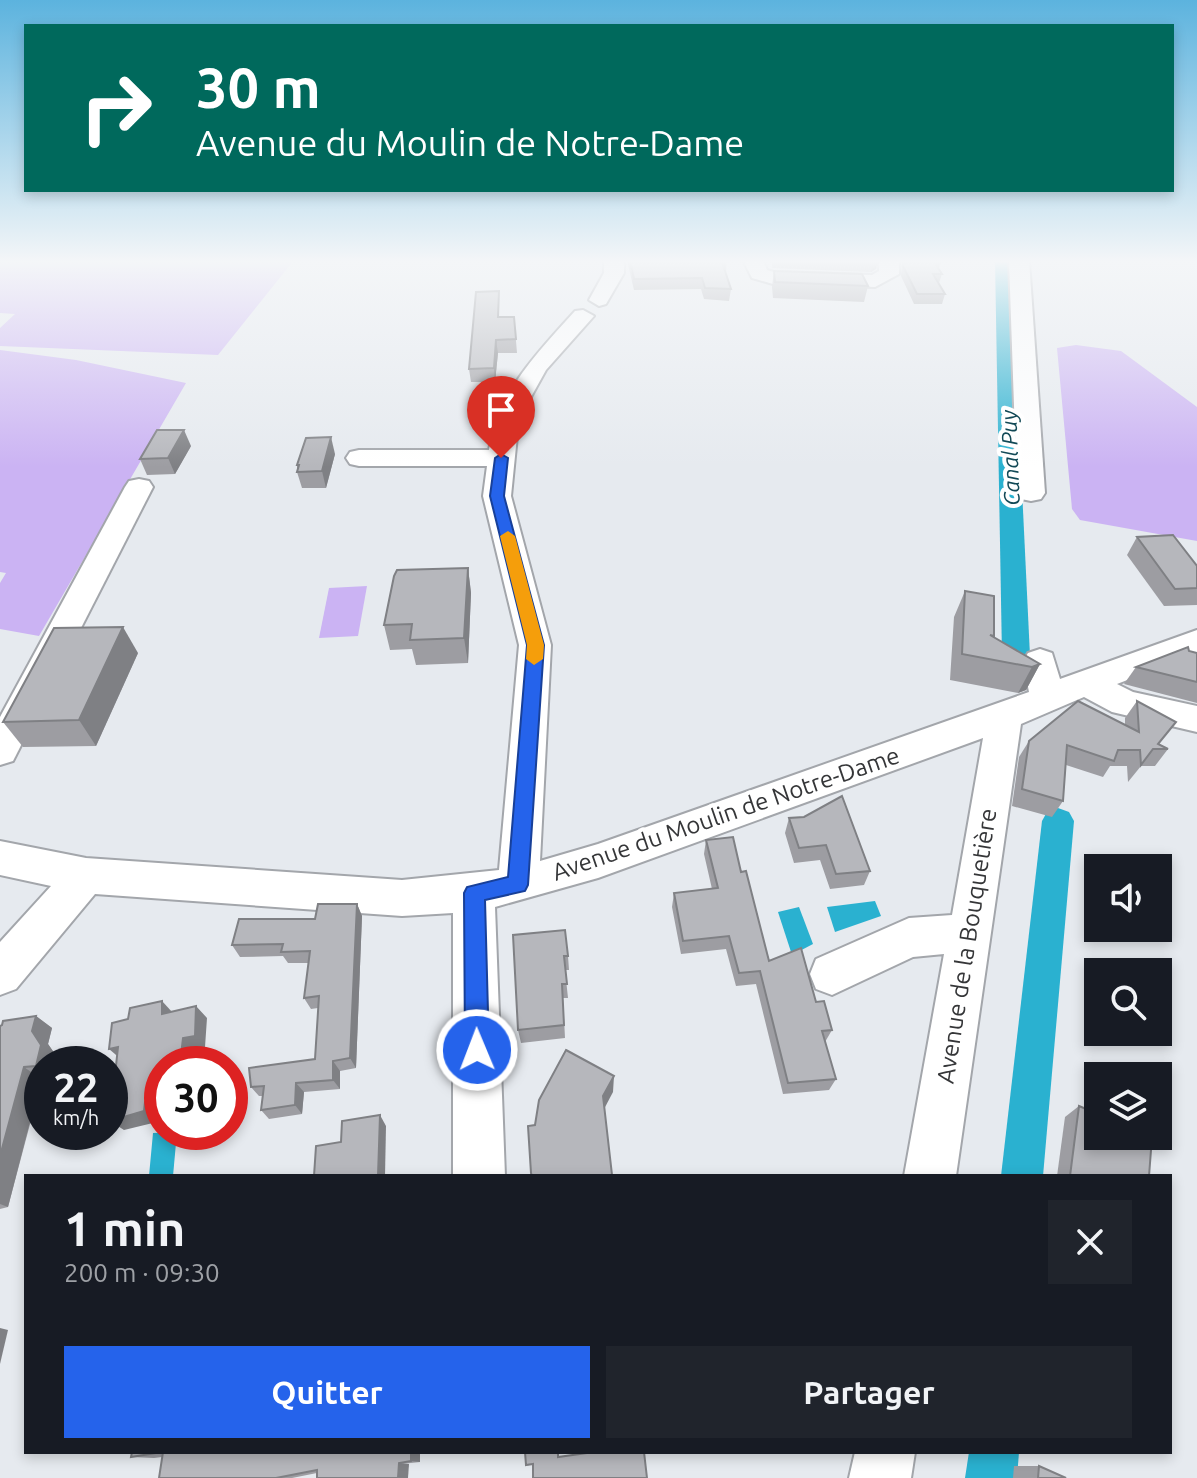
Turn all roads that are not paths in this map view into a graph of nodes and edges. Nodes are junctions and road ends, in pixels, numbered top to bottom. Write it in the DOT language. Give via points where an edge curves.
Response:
graph roads {
  1 [pos="571,329"];
  2 [pos="1023,329"];
  3 [pos="359,458"];
  4 [pos="501,458"];
  5 [pos="139,487"];
  6 [pos="1031,493"];
  7 [pos="1197,641"];
  8 [pos="1040,661"];
  9 [pos="1086,682"];
  10 [pos="1047,697"];
  11 [pos="1005,716"];
  12 [pos="1197,719"];
  13 [pos="0,751"];
  14 [pos="0,858"];
  15 [pos="86,876"];
  16 [pos="518,885"];
  17 [pos="474,893"];
  18 [pos="969,933"];
  19 [pos="0,974"];
  20 [pos="832,974"];
  21 [pos="923,1173"];
  22 [pos="479,1174"];
  23 [pos="885,1454"];
  24 [pos="880,1478"];
  1 -- 4 [label="street" via="536,367 519,397"];
  2 -- 6 [label="street"];
  3 -- 4 [label="street"];
  4 -- 16 [label="street" via="497,496 535,645"];
  5 -- 13 [label="street"];
  7 -- 9 [label="street, Avenue du Moulin de Notre-Dame"];
  8 -- 10 [label="street"];
  9 -- 10 [label="street, Avenue du Moulin de Notre-Dame"];
  9 -- 12 [label="street" via="1124,703"];
  10 -- 11 [label="street, Avenue du Moulin de Notre-Dame"];
  11 -- 16 [label="street, Avenue du Moulin de Notre-Dame"];
  11 -- 18 [label="street, Avenue de la Bouquetière"];
  14 -- 15 [label="street, Avenue du Moulin de Notre-Dame"];
  15 -- 17 [label="street, Avenue du Moulin de Notre-Dame" via="402,898"];
  15 -- 19 [label="street"];
  16 -- 17 [label="street, Avenue du Moulin de Notre-Dame"];
  17 -- 22 [label="street"];
  18 -- 20 [label="street" via="909,938"];
  18 -- 21 [label="street, Avenue de la Bouquetière"];
  23 -- 24 [label="street"];
}
